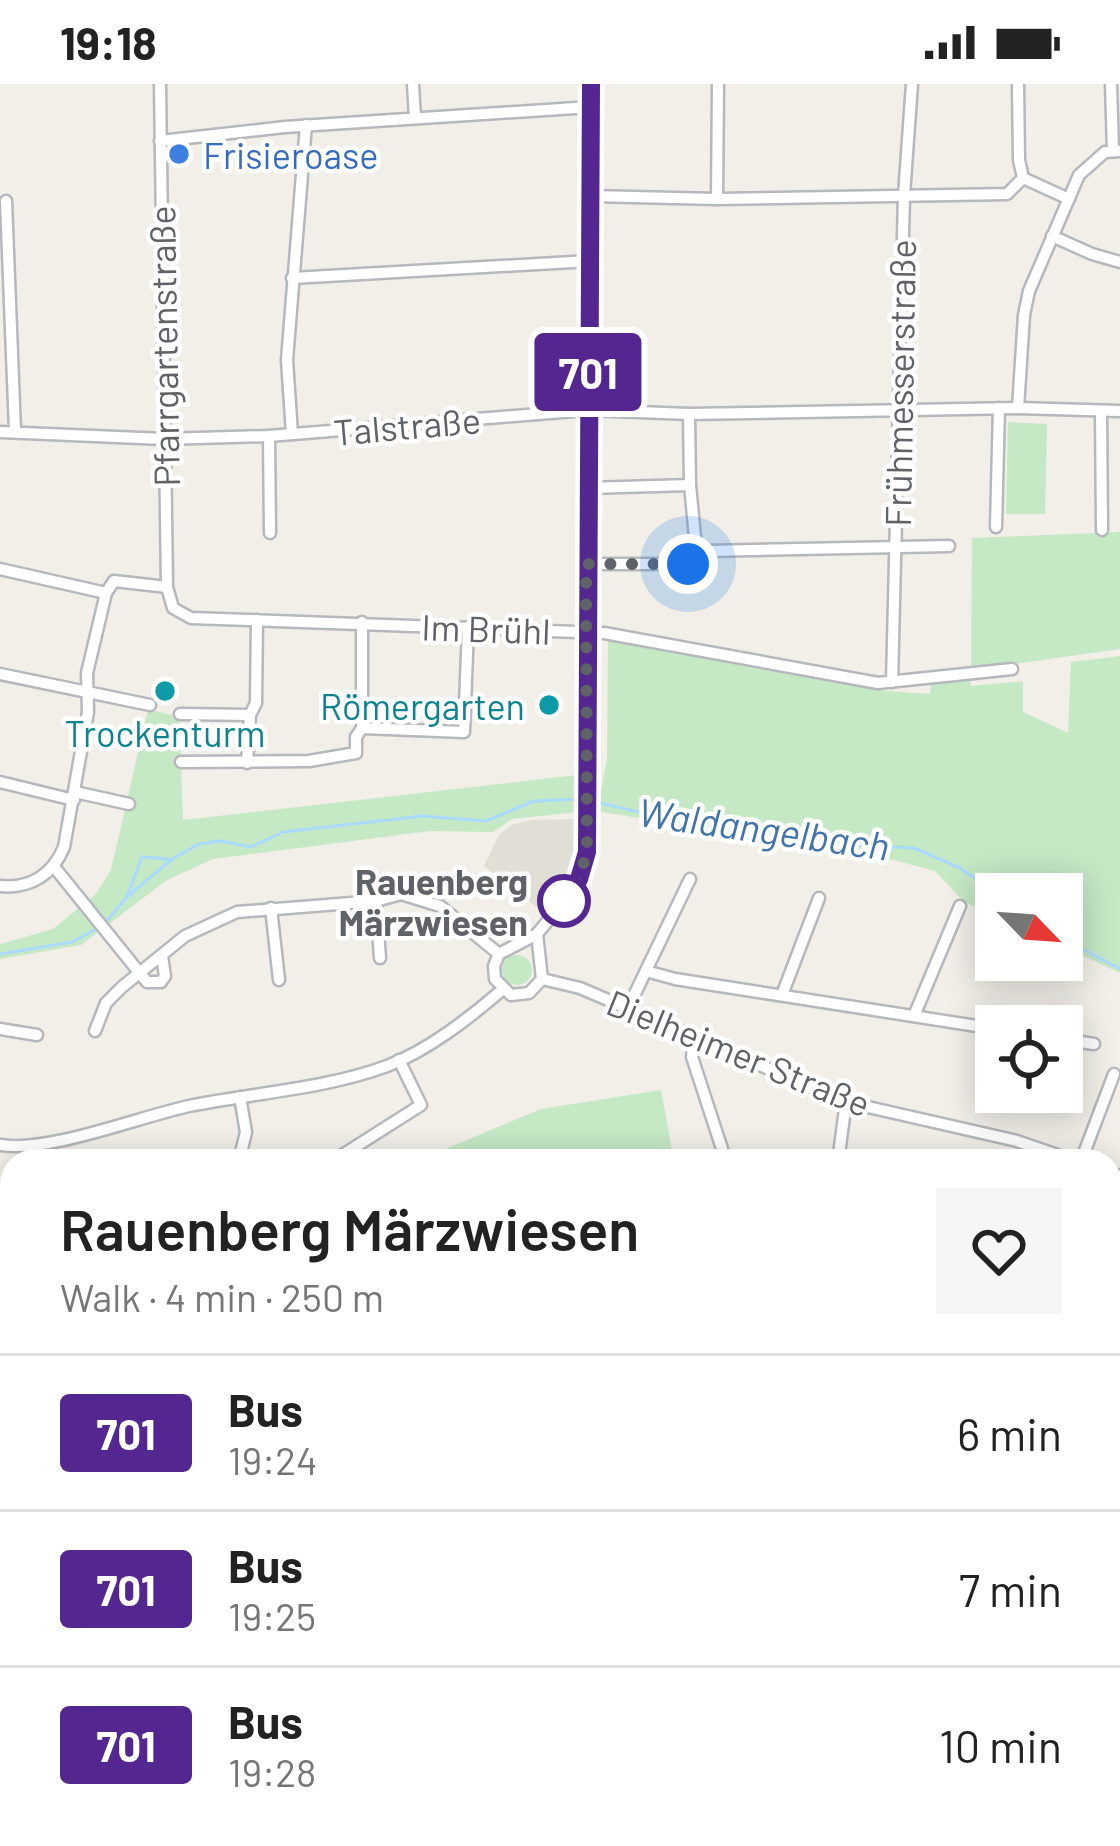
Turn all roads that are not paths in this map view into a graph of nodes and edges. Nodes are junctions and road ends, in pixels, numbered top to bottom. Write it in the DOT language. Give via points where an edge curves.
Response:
graph roads {
  1 [pos="160,84"];
  2 [pos="413,84"];
  3 [pos="591,84"];
  4 [pos="718,84"];
  5 [pos="911,84"];
  6 [pos="1018,84"];
  7 [pos="1111,84"];
  8 [pos="591,107"];
  9 [pos="415,118"];
  10 [pos="306,125"];
  11 [pos="160,141"];
  12 [pos="1117,151"];
  13 [pos="1023,178"];
  14 [pos="904,195"];
  15 [pos="591,196"];
  16 [pos="717,199"];
  17 [pos="1069,199"];
  18 [pos="6,201"];
  19 [pos="1052,236"];
  20 [pos="590,261"];
  21 [pos="1120,262"];
  22 [pos="292,278"];
  23 [pos="999,408"];
  24 [pos="1018,408"];
  25 [pos="897,409"];
  26 [pos="587,410"];
  27 [pos="1101,411"];
  28 [pos="1120,411"];
  29 [pos="689,414"];
  30 [pos="15,431"];
  31 [pos="0,432"];
  32 [pos="292,434"];
  33 [pos="269,436"];
  34 [pos="164,439"];
  35 [pos="690,485"];
  36 [pos="587,488"];
  37 [pos="996,527"];
  38 [pos="1102,530"];
  39 [pos="270,533"];
  40 [pos="895,546"];
  41 [pos="949,546"];
  42 [pos="697,558"];
  43 [pos="586,564"];
  44 [pos="0,569"];
  45 [pos="167,587"];
  46 [pos="106,593"];
  47 [pos="173,608"];
  48 [pos="257,620"];
  49 [pos="362,622"];
  50 [pos="468,627"];
  51 [pos="586,632"];
  52 [pos="1012,669"];
  53 [pos="0,674"];
  54 [pos="892,682"];
  55 [pos="88,692"];
  56 [pos="150,705"];
  57 [pos="180,714"];
  58 [pos="250,715"];
  59 [pos="362,728"];
  60 [pos="181,762"];
  61 [pos="247,764"];
  62 [pos="0,782"];
  63 [pos="74,796"];
  64 [pos="129,804"];
  65 [pos="55,868"];
  66 [pos="690,879"];
  67 [pos="0,886"];
  68 [pos="819,898"];
  69 [pos="376,901"];
  70 [pos="959,905"];
  71 [pos="271,908"];
  72 [pos="537,934"];
  73 [pos="520,945"];
  74 [pos="537,953"];
  75 [pos="499,954"];
  76 [pos="162,956"];
  77 [pos="380,958"];
  78 [pos="646,970"];
  79 [pos="138,974"];
  80 [pos="542,979"];
  81 [pos="279,980"];
  82 [pos="502,990"];
  83 [pos="782,995"];
  84 [pos="628,1008"];
  85 [pos="914,1016"];
  86 [pos="975,1026"];
  87 [pos="0,1029"];
  88 [pos="95,1031"];
  89 [pos="37,1035"];
  90 [pos="694,1038"];
  91 [pos="1083,1042"];
  92 [pos="1094,1044"];
  93 [pos="399,1060"];
  94 [pos="1114,1074"];
  95 [pos="240,1097"];
  96 [pos="846,1102"];
  97 [pos="0,1145"];
  98 [pos="24,1145"];
  99 [pos="25,1149"];
  100 [pos="241,1149"];
  101 [pos="352,1149"];
  102 [pos="722,1149"];
  103 [pos="840,1149"];
  104 [pos="1041,1149"];
  105 [pos="1083,1149"];
  1 -- 11 [label="street, Pfarrgartenstraße"];
  2 -- 9 [label="street"];
  3 -- 8 [label="street"];
  4 -- 16 [label="street"];
  5 -- 14 [label="street, Frühmesserstraße"];
  6 -- 13 [label="street"];
  7 -- 12 [label="street"];
  8 -- 9 [label="street"];
  8 -- 15 [label="street"];
  9 -- 10 [label="street"];
  10 -- 11 [label="street"];
  10 -- 22 [label="street"];
  11 -- 34 [label="street, Pfarrgartenstraße"];
  12 -- 17 [label="street" via="1079,175"];
  13 -- 14 [label="street" via="1006,194"];
  13 -- 17 [label="street"];
  14 -- 16 [label="street"];
  14 -- 25 [label="street, Frühmesserstraße"];
  15 -- 16 [label="street"];
  15 -- 20 [label="street"];
  17 -- 19 [label="street"];
  18 -- 30 [label="street"];
  19 -- 21 [label="street"];
  19 -- 24 [label="street" via="1024,315"];
  20 -- 22 [label="street"];
  20 -- 26 [label="street"];
  22 -- 32 [label="street"];
  23 -- 24 [label="street, Talstraße"];
  23 -- 25 [label="street, Talstraße"];
  23 -- 37 [label="street"];
  24 -- 27 [label="street, Talstraße"];
  25 -- 29 [label="street, Talstraße"];
  25 -- 40 [label="street, Frühmesserstraße"];
  26 -- 29 [label="street, Talstraße"];
  26 -- 32 [label="street, Talstraße"];
  26 -- 36 [label="street"];
  27 -- 28 [label="street, Talstraße"];
  27 -- 38 [label="street"];
  29 -- 35 [label="street"];
  30 -- 31 [label="street, Talstraße"];
  30 -- 34 [label="street, Talstraße"];
  32 -- 33 [label="street, Talstraße"];
  33 -- 34 [label="street, Talstraße"];
  33 -- 39 [label="street"];
  34 -- 45 [label="street, Pfarrgartenstraße"];
  35 -- 36 [label="street"];
  35 -- 42 [label="street"];
  36 -- 43 [label="street"];
  40 -- 41 [label="street"];
  40 -- 42 [label="street" via="706,550"];
  40 -- 54 [label="street, Frühmesserstraße"];
  42 -- 43 [label="street"];
  43 -- 51 [label="street"];
  44 -- 46 [label="street"];
  45 -- 46 [label="street" via="114,581"];
  45 -- 47 [label="street, Pfarrgartenstraße"];
  46 -- 55 [label="street"];
  47 -- 48 [label="street, Im Brühl" via="191,618"];
  48 -- 49 [label="street, Im Brühl"];
  48 -- 58 [label="street"];
  49 -- 50 [label="street, Im Brühl"];
  49 -- 59 [label="street"];
  50 -- 51 [label="street, Im Brühl"];
  50 -- 59 [label="street" via="464,732"];
  51 -- 54 [label="street, Im Brühl"];
  51 -- 72 [label="street" via="584,867"];
  52 -- 54 [label="street, Im Brühl"];
  53 -- 55 [label="street"];
  55 -- 56 [label="street"];
  55 -- 63 [label="street"];
  57 -- 58 [label="street"];
  58 -- 61 [label="street"];
  59 -- 61 [label="street" via="356,753 337,759"];
  60 -- 61 [label="street"];
  62 -- 63 [label="street"];
  63 -- 64 [label="street"];
  63 -- 65 [label="street"];
  65 -- 67 [label="street" via="26,886"];
  65 -- 79 [label="street"];
  66 -- 78 [label="street"];
  68 -- 83 [label="street"];
  69 -- 71 [label="street"];
  69 -- 75 [label="street" via="422,898"];
  69 -- 77 [label="street"];
  70 -- 85 [label="street"];
  71 -- 76 [label="street" via="216,919"];
  71 -- 81 [label="street"];
  72 -- 73 [label="street"];
  72 -- 74 [label="street"];
  73 -- 74 [label="street"];
  73 -- 75 [label="street"];
  74 -- 80 [label="street"];
  75 -- 82 [label="street" via="495,979"];
  76 -- 79 [label="street"];
  76 -- 79 [label="street" via="161,982"];
  78 -- 83 [label="street"];
  78 -- 84 [label="street"];
  79 -- 88 [label="street" via="106,1003"];
  80 -- 82 [label="street" via="520,996"];
  80 -- 84 [label="street, Dielheimer Straße"];
  82 -- 93 [label="street"];
  83 -- 85 [label="street"];
  84 -- 90 [label="street, Dielheimer Straße"];
  85 -- 86 [label="street"];
  87 -- 89 [label="street"];
  90 -- 96 [label="street, Dielheimer Straße"];
  90 -- 102 [label="street" via="692,1057"];
  91 -- 92 [label="street"];
  93 -- 95 [label="street"];
  93 -- 101 [label="street" via="422,1105"];
  94 -- 105 [label="street"];
  95 -- 98 [label="street"];
  95 -- 100 [label="street"];
  96 -- 103 [label="street"];
  96 -- 104 [label="street, Dielheimer Straße"];
  97 -- 98 [label="street"];
  98 -- 99 [label="street"];
}
